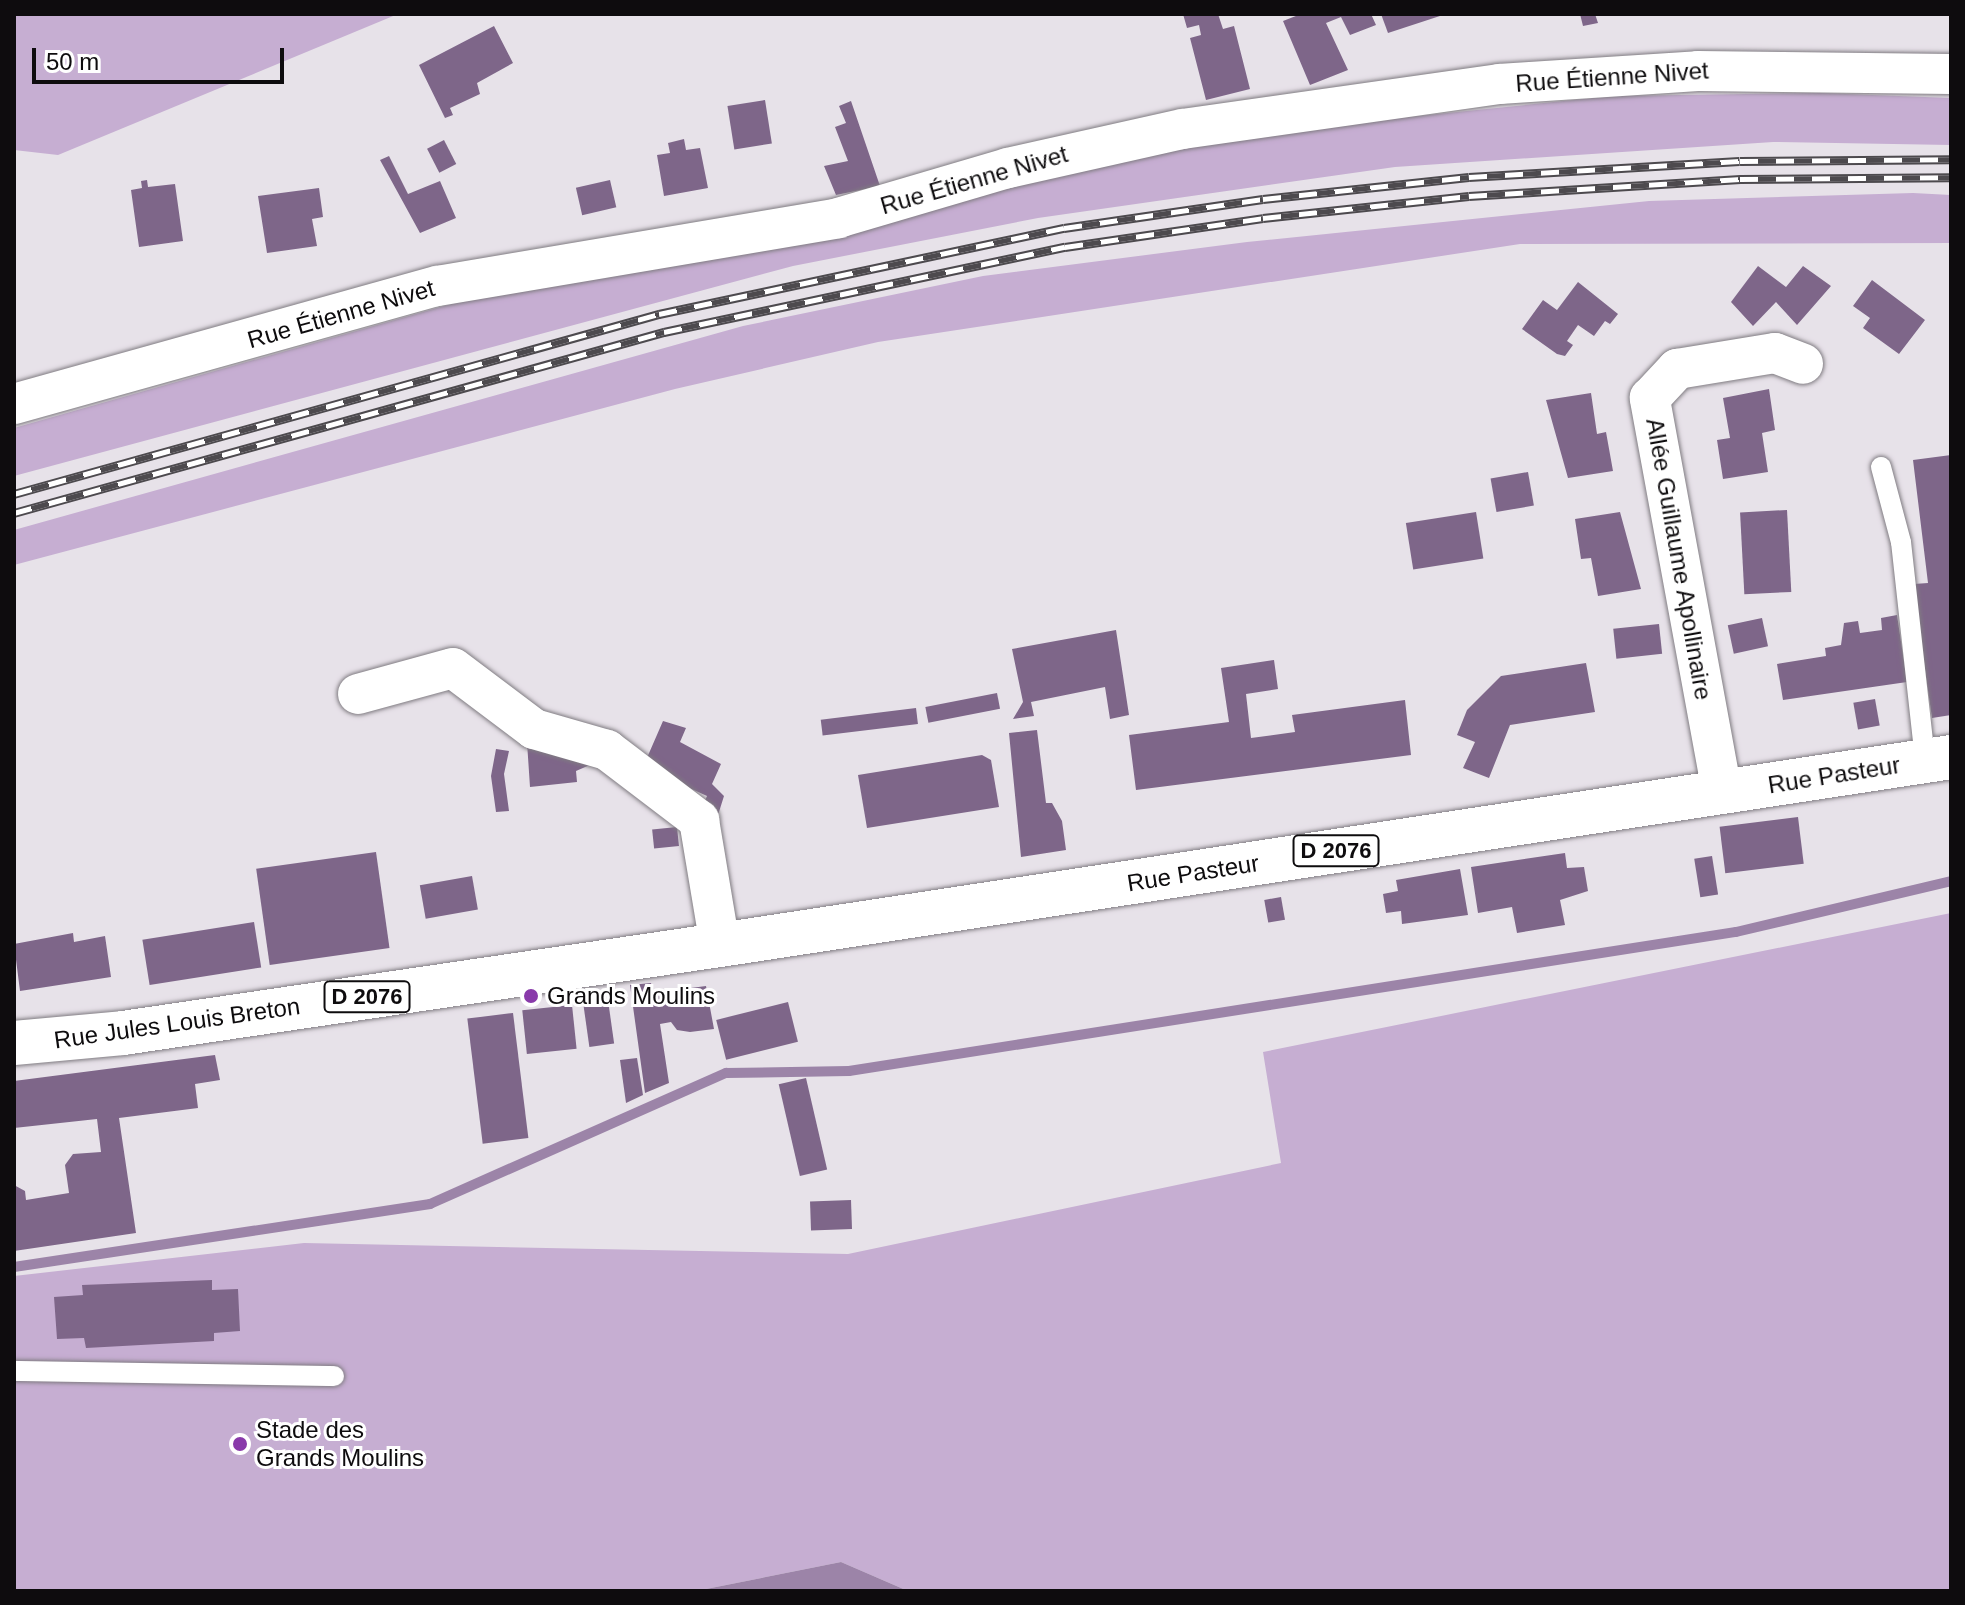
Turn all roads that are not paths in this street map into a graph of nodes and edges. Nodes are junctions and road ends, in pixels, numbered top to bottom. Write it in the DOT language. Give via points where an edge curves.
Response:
graph roads {
  1 [pos="1951,74"];
  2 [pos="1803,364"];
  3 [pos="14,404"];
  4 [pos="1881,467"];
  5 [pos="358,694"];
  6 [pos="1938,758"];
  7 [pos="1722,792"];
  8 [pos="720,945"];
  9 [pos="14,1043"];
  10 [pos="14,1371"];
  11 [pos="334,1376"];
  1 -- 3 [label="street, Rue Étienne Nivet" via="1698,71 1499,84 1183,129 1008,168 838,218 438,286"];
  2 -- 7 [label="street, Allée Guillaume Apollinaire" via="1775,353 1677,369 1650,398"];
  4 -- 6 [label="lane" via="1901,542"];
  5 -- 8 [label="street" via="453,668 534,729 607,750 699,820"];
  6 -- 7 [label="main road, Rue Pasteur / D 2076"];
  7 -- 8 [label="main road, Rue Pasteur / D 2076"];
  8 -- 9 [label="main road, Rue Jules Louis Breton / D 2076" via="123,1033"];
  10 -- 11 [label="lane"];
}
